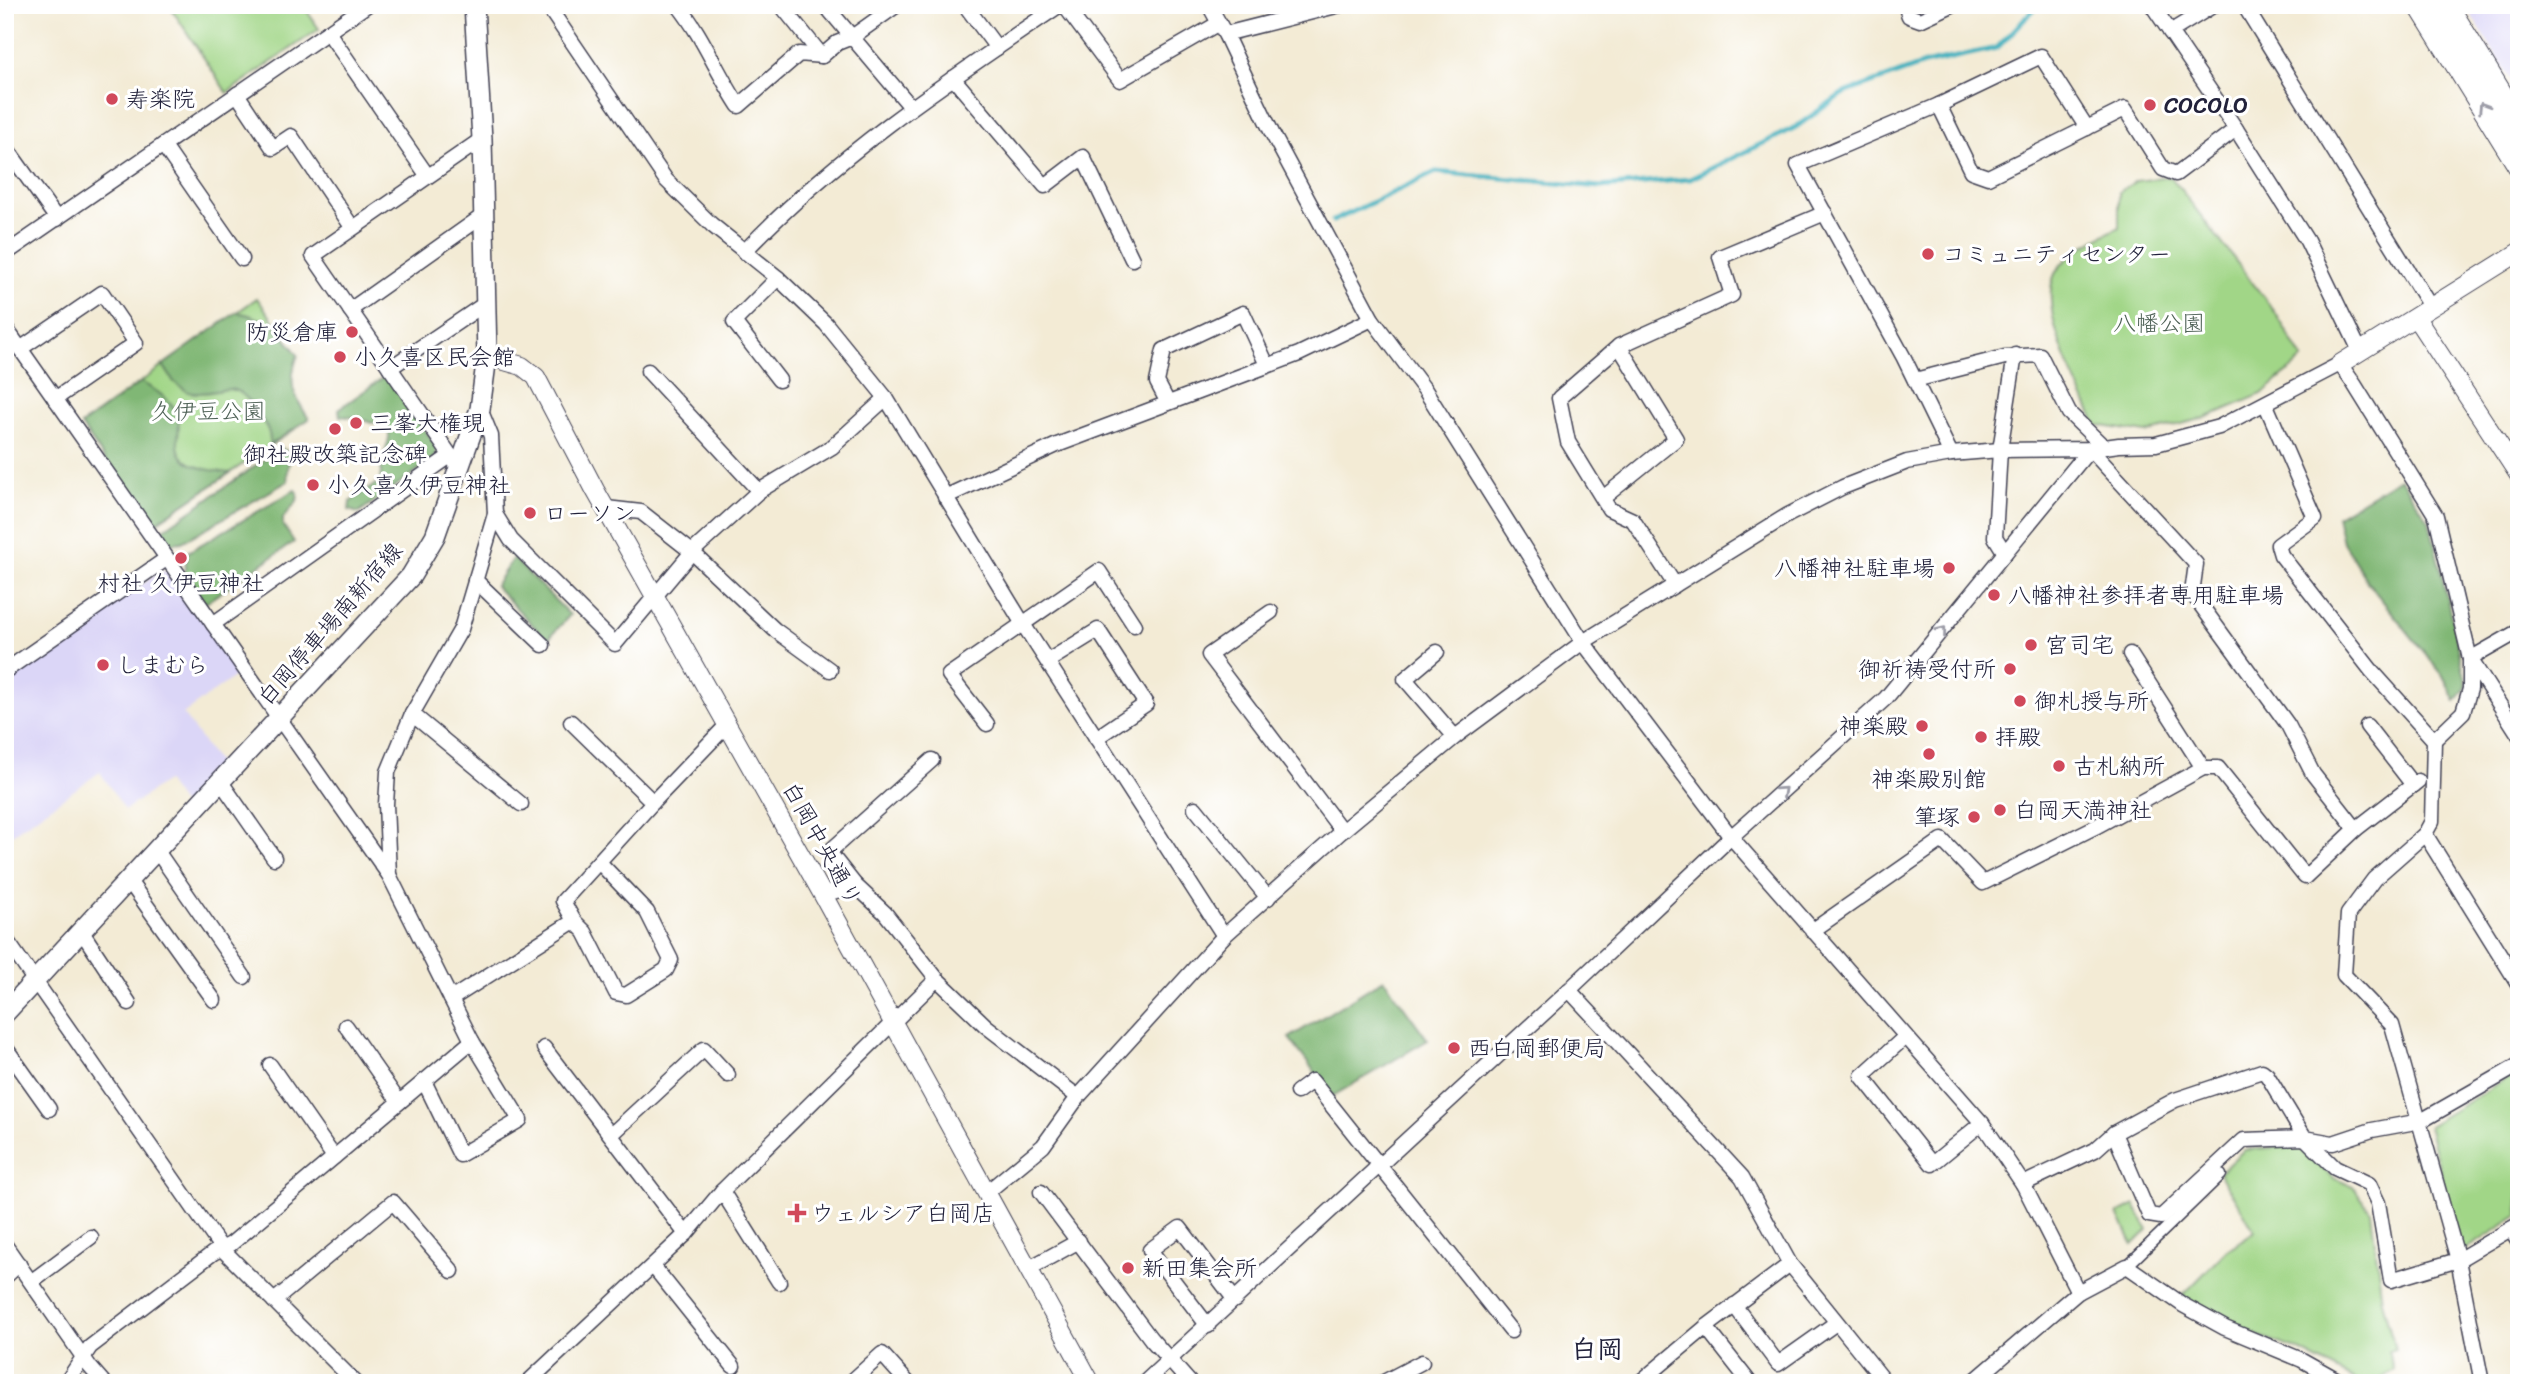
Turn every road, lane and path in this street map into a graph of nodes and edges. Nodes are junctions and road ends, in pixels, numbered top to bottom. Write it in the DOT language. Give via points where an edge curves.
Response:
graph roads {
  1 [pos="367,5"];
  2 [pos="474,5"];
  3 [pos="547,5"];
  4 [pos="678,5"];
  5 [pos="781,5"];
  6 [pos="825,5"];
  7 [pos="897,5"];
  8 [pos="965,5"];
  9 [pos="1062,5"];
  10 [pos="1209,5"];
  11 [pos="1340,5"];
  12 [pos="1905,5"];
  13 [pos="1952,5"];
  14 [pos="2152,5"];
  15 [pos="2214,5"];
  16 [pos="2244,5"];
  17 [pos="2420,5"];
  18 [pos="2445,5"];
  19 [pos="1222,28"];
  20 [pos="328,32"];
  21 [pos="2170,32"];
  22 [pos="852,37"];
  23 [pos="997,48"];
  24 [pos="822,56"];
  25 [pos="953,78"];
  26 [pos="237,94"];
  27 [pos="1939,105"];
  28 [pos="911,107"];
  29 [pos="2519,124"];
  30 [pos="2087,128"];
  31 [pos="2236,129"];
  32 [pos="482,139"];
  33 [pos="163,145"];
  34 [pos="5,146"];
  35 [pos="2519,164"];
  36 [pos="427,175"];
  37 [pos="1825,213"];
  38 [pos="484,215"];
  39 [pos="57,219"];
  40 [pos="352,227"];
  41 [pos="744,251"];
  42 [pos="2519,251"];
  43 [pos="5,254"];
  44 [pos="242,259"];
  45 [pos="1132,259"];
  46 [pos="778,278"];
  47 [pos="486,303"];
  48 [pos="2431,308"];
  49 [pos="350,310"];
  50 [pos="2416,318"];
  51 [pos="1372,319"];
  52 [pos="5,327"];
  53 [pos="1619,346"];
  54 [pos="20,349"];
  55 [pos="2360,351"];
  56 [pos="2015,355"];
  57 [pos="487,356"];
  58 [pos="2340,364"];
  59 [pos="1267,365"];
  60 [pos="390,368"];
  61 [pos="648,372"];
  62 [pos="779,380"];
  63 [pos="1915,380"];
  64 [pos="886,398"];
  65 [pos="55,399"];
  66 [pos="1168,403"];
  67 [pos="2266,405"];
  68 [pos="480,409"];
  69 [pos="2097,448"];
  70 [pos="2000,450"];
  71 [pos="1951,454"];
  72 [pos="454,462"];
  73 [pos="2519,475"];
  74 [pos="759,491"];
  75 [pos="945,497"];
  76 [pos="1603,498"];
  77 [pos="606,508"];
  78 [pos="495,514"];
  79 [pos="692,552"];
  80 [pos="2005,554"];
  81 [pos="166,559"];
  82 [pos="475,580"];
  83 [pos="1675,585"];
  84 [pos="656,597"];
  85 [pos="1271,612"];
  86 [pos="213,624"];
  87 [pos="1023,624"];
  88 [pos="1133,625"];
  89 [pos="2519,631"];
  90 [pos="1583,642"];
  91 [pos="543,645"];
  92 [pos="1437,652"];
  93 [pos="2130,654"];
  94 [pos="2470,659"];
  95 [pos="1048,662"];
  96 [pos="830,670"];
  97 [pos="5,671"];
  98 [pos="412,714"];
  99 [pos="279,720"];
  100 [pos="571,722"];
  101 [pos="987,724"];
  102 [pos="727,725"];
  103 [pos="2367,726"];
  104 [pos="2519,735"];
  105 [pos="1455,737"];
  106 [pos="1096,738"];
  107 [pos="2434,740"];
  108 [pos="932,760"];
  109 [pos="2203,768"];
  110 [pos="221,782"];
  111 [pos="653,802"];
  112 [pos="521,804"];
  113 [pos="1195,808"];
  114 [pos="2356,829"];
  115 [pos="1342,831"];
  116 [pos="2425,834"];
  117 [pos="1731,837"];
  118 [pos="157,851"];
  119 [pos="274,858"];
  120 [pos="599,862"];
  121 [pos="389,876"];
  122 [pos="129,881"];
  123 [pos="855,885"];
  124 [pos="823,895"];
  125 [pos="1268,898"];
  126 [pos="574,921"];
  127 [pos="1811,931"];
  128 [pos="82,932"];
  129 [pos="1224,936"];
  130 [pos="5,938"];
  131 [pos="244,977"];
  132 [pos="937,979"];
  133 [pos="36,981"];
  134 [pos="2519,985"];
  135 [pos="1569,990"];
  136 [pos="451,999"];
  137 [pos="214,1000"];
  138 [pos="129,1003"];
  139 [pos="5,1013"];
  140 [pos="892,1021"];
  141 [pos="346,1026"];
  142 [pos="1905,1037"];
  143 [pos="472,1041"];
  144 [pos="5,1048"];
  145 [pos="544,1048"];
  146 [pos="270,1065"];
  147 [pos="2519,1065"];
  148 [pos="728,1076"];
  149 [pos="424,1081"];
  150 [pos="1297,1092"];
  151 [pos="1078,1097"];
  152 [pos="399,1102"];
  153 [pos="49,1109"];
  154 [pos="2421,1121"];
  155 [pos="1982,1123"];
  156 [pos="2113,1133"];
  157 [pos="612,1134"];
  158 [pos="2305,1138"];
  159 [pos="334,1157"];
  160 [pos="1380,1166"];
  161 [pos="2221,1175"];
  162 [pos="2023,1184"];
  163 [pos="722,1191"];
  164 [pos="1041,1192"];
  165 [pos="986,1193"];
  166 [pos="2515,1226"];
  167 [pos="686,1234"];
  168 [pos="91,1237"];
  169 [pos="1079,1241"];
  170 [pos="2519,1242"];
  171 [pos="5,1245"];
  172 [pos="222,1248"];
  173 [pos="2458,1259"];
  174 [pos="19,1264"];
  175 [pos="1790,1264"];
  176 [pos="653,1266"];
  177 [pos="2127,1266"];
  178 [pos="1028,1269"];
  179 [pos="452,1271"];
  180 [pos="5,1277"];
  181 [pos="32,1281"];
  182 [pos="779,1282"];
  183 [pos="2077,1293"];
  184 [pos="274,1300"];
  185 [pos="1235,1300"];
  186 [pos="1734,1305"];
  187 [pos="1836,1323"];
  188 [pos="1208,1326"];
  189 [pos="1706,1326"];
  190 [pos="1511,1331"];
  191 [pos="84,1357"];
  192 [pos="1169,1359"];
  193 [pos="1422,1362"];
  194 [pos="733,1366"];
  195 [pos="66,1383"];
  196 [pos="104,1383"];
  197 [pos="356,1383"];
  198 [pos="527,1383"];
  199 [pos="850,1383"];
  200 [pos="908,1383"];
  201 [pos="1091,1383"];
  202 [pos="1144,1383"];
  203 [pos="1190,1383"];
  204 [pos="1382,1383"];
  205 [pos="1639,1383"];
  206 [pos="1750,1383"];
  207 [pos="1886,1383"];
  208 [pos="1972,1383"];
  209 [pos="2343,1383"];
  210 [pos="2482,1383"];
  1 -- 20 [label="street"];
  2 -- 32 [label="main road, 白岡停車場南新宿線"];
  3 -- 41 [label="street" via="666,180"];
  4 -- 24 [label="street" via="696,27 738,106 799,54"];
  5 -- 24 [label="street"];
  6 -- 22 [label="street"];
  7 -- 22 [label="street"];
  8 -- 23 [label="street"];
  9 -- 19 [label="street" via="1119,80"];
  9 -- 23 [label="street"];
  10 -- 19 [label="street"];
  11 -- 19 [label="street"];
  12 -- 13 [label="street" via="1909,16 1920,20"];
  14 -- 21 [label="street"];
  15 -- 21 [label="street"];
  16 -- 48 [label="street"];
  35 -- 17 [label="main road, one-way"];
  18 -- 29 [label="main road"];
  19 -- 51 [label="street" via="1272,133"];
  20 -- 26 [label="street"];
  20 -- 36 [label="street"];
  21 -- 31 [label="street"];
  22 -- 24 [label="street"];
  22 -- 28 [label="street"];
  23 -- 25 [label="street"];
  25 -- 28 [label="street"];
  25 -- 45 [label="street" via="1045,186 1083,157"];
  26 -- 33 [label="street"];
  26 -- 40 [label="street" via="274,148 291,136"];
  27 -- 30 [label="street" via="2041,56"];
  27 -- 30 [label="street" via="1970,171 1988,177"];
  27 -- 37 [label="street" via="1798,165"];
  28 -- 41 [label="street" via="810,187"];
  30 -- 31 [label="street" via="2125,109 2163,169 2176,174"];
  31 -- 55 [label="street" via="2307,241"];
  32 -- 36 [label="street"];
  32 -- 38 [label="main road, 白岡停車場南新宿線"];
  33 -- 39 [label="street"];
  33 -- 44 [label="street"];
  34 -- 39 [label="street"];
  36 -- 40 [label="street"];
  37 -- 53 [label="street" via="1720,257 1732,295"];
  37 -- 63 [label="street"];
  38 -- 47 [label="main road, 白岡停車場南新宿線"];
  38 -- 49 [label="street"];
  39 -- 43 [label="street"];
  40 -- 49 [label="street" via="313,256"];
  41 -- 46 [label="street"];
  42 -- 48 [label="street"];
  46 -- 62 [label="street" via="734,323"];
  46 -- 64 [label="street" via="826,324"];
  47 -- 57 [label="main road, 白岡停車場南新宿線"];
  47 -- 60 [label="street"];
  48 -- 50 [label="street"];
  49 -- 60 [label="street"];
  50 -- 55 [label="street"];
  50 -- 73 [label="street"];
  51 -- 59 [label="street"];
  51 -- 90 [label="street" via="1426,390"];
  52 -- 54 [label="street"];
  53 -- 76 [label="street" via="1559,398 1568,442"];
  53 -- 76 [label="street" via="1676,439"];
  54 -- 65 [label="street"];
  54 -- 65 [label="street" via="102,293 136,343"];
  55 -- 58 [label="street"];
  56 -- 63 [label="street"];
  56 -- 69 [label="street" via="2040,355 2069,413"];
  56 -- 70 [label="street"];
  57 -- 68 [label="main road, 白岡停車場南新宿線"];
  57 -- 77 [label="street, 白岡中央通り" via="522,366 536,377"];
  58 -- 67 [label="street"];
  58 -- 94 [label="street" via="2436,516"];
  59 -- 66 [label="street"];
  59 -- 66 [label="street" via="1243,313 1164,351 1157,382"];
  60 -- 72 [label="street"];
  61 -- 74 [label="street"];
  63 -- 71 [label="street"];
  64 -- 74 [label="street" via="832,447"];
  64 -- 75 [label="street"];
  65 -- 81 [label="street"];
  66 -- 75 [label="street" via="1056,444"];
  67 -- 69 [label="street" via="2219,427 2169,441"];
  67 -- 107 [label="street" via="2315,518 2278,545 2281,555 2371,670"];
  68 -- 72 [label="main road, 白岡停車場南新宿線"];
  68 -- 78 [label="street" via="491,436"];
  69 -- 70 [label="street"];
  69 -- 80 [label="street"];
  69 -- 114 [label="street" via="2196,564 2192,593 2288,725 2313,774"];
  70 -- 71 [label="street"];
  70 -- 80 [label="street" via="1995,537"];
  71 -- 83 [label="street" via="1907,462 1843,487 1788,515"];
  72 -- 86 [label="street"];
  72 -- 99 [label="main road, 白岡停車場南新宿線" via="435,536 411,576"];
  74 -- 79 [label="street"];
  75 -- 87 [label="street"];
  76 -- 83 [label="street" via="1609,509 1633,520"];
  77 -- 79 [label="street" via="641,512"];
  77 -- 84 [label="street, 白岡中央通り"];
  78 -- 82 [label="street"];
  78 -- 84 [label="street" via="511,540 615,644"];
  79 -- 84 [label="street"];
  79 -- 96 [label="street" via="775,630"];
  117 -- 80 [label="street, one-way" via="1886,698"];
  81 -- 86 [label="street"];
  81 -- 97 [label="street"];
  82 -- 91 [label="street"];
  82 -- 98 [label="street" via="461,629"];
  83 -- 90 [label="street"];
  84 -- 102 [label="street, 白岡中央通り"];
  85 -- 115 [label="street" via="1209,655"];
  86 -- 99 [label="street"];
  87 -- 88 [label="street" via="1099,571"];
  87 -- 95 [label="street"];
  87 -- 101 [label="street" via="949,675"];
  89 -- 94 [label="street"];
  90 -- 105 [label="street"];
  90 -- 117 [label="street"];
  92 -- 105 [label="street" via="1405,678"];
  93 -- 109 [label="street"];
  94 -- 104 [label="street"];
  94 -- 107 [label="street" via="2470,689 2463,712"];
  95 -- 106 [label="street"];
  95 -- 106 [label="street" via="1098,630 1146,704"];
  98 -- 112 [label="street"];
  98 -- 121 [label="street" via="388,772"];
  99 -- 110 [label="main road, 白岡停車場南新宿線"];
  99 -- 121 [label="street"];
  100 -- 111 [label="street"];
  102 -- 111 [label="street"];
  102 -- 124 [label="street, 白岡中央通り"];
  103 -- 114 [label="street" via="2416,783"];
  105 -- 115 [label="street"];
  106 -- 129 [label="street"];
  107 -- 116 [label="street" via="2432,821"];
  108 -- 123 [label="street" via="829,852"];
  109 -- 114 [label="street" via="2218,768 2305,877"];
  109 -- 127 [label="street" via="1983,883 1942,841"];
  110 -- 118 [label="main road, 白岡停車場南新宿線"];
  110 -- 119 [label="street"];
  111 -- 120 [label="street"];
  113 -- 125 [label="street"];
  115 -- 125 [label="street"];
  116 -- 134 [label="street"];
  116 -- 154 [label="street" via="2374,879 2347,914 2344,975 2392,1025"];
  117 -- 127 [label="street"];
  117 -- 135 [label="street"];
  118 -- 122 [label="main road, 白岡停車場南新宿線"];
  118 -- 131 [label="street"];
  120 -- 126 [label="street" via="563,901"];
  120 -- 126 [label="street" via="647,912 671,960 666,970 626,995 616,993 585,932"];
  121 -- 136 [label="street"];
  122 -- 128 [label="main road, 白岡停車場南新宿線"];
  122 -- 137 [label="street"];
  123 -- 124 [label="street"];
  123 -- 132 [label="street" via="885,913"];
  124 -- 140 [label="street, 白岡中央通り"];
  125 -- 129 [label="street"];
  126 -- 136 [label="street"];
  127 -- 142 [label="street"];
  128 -- 133 [label="main road, 白岡停車場南新宿線"];
  128 -- 138 [label="street"];
  129 -- 151 [label="street"];
  130 -- 133 [label="street"];
  132 -- 140 [label="street"];
  132 -- 151 [label="street" via="986,1026"];
  133 -- 139 [label="main road, 白岡停車場南新宿線"];
  133 -- 172 [label="street"];
  135 -- 160 [label="street"];
  135 -- 175 [label="street" via="1742,1177"];
  136 -- 143 [label="street"];
  140 -- 163 [label="street"];
  140 -- 165 [label="street, 白岡中央通り"];
  141 -- 152 [label="street"];
  142 -- 155 [label="street"];
  142 -- 155 [label="street" via="1862,1076 1932,1164"];
  143 -- 149 [label="street"];
  143 -- 149 [label="street" via="520,1120 460,1155"];
  144 -- 153 [label="street"];
  145 -- 157 [label="street"];
  146 -- 159 [label="street"];
  147 -- 154 [label="street"];
  148 -- 157 [label="street" via="704,1049"];
  149 -- 152 [label="street"];
  150 -- 160 [label="street" via="1312,1081"];
  151 -- 165 [label="street" via="1043,1146"];
  152 -- 159 [label="street"];
  154 -- 158 [label="street" via="2333,1143"];
  154 -- 173 [label="street"];
  155 -- 162 [label="street"];
  156 -- 158 [label="street" via="2175,1100 2262,1071"];
  156 -- 158 [label="street" via="2149,1214 2161,1217 2245,1140"];
  156 -- 162 [label="street" via="2095,1150"];
  157 -- 167 [label="street"];
  158 -- 173 [label="street" via="2335,1168 2369,1184 2378,1203 2391,1280"];
  159 -- 172 [label="street"];
  160 -- 185 [label="street"];
  160 -- 190 [label="street"];
  161 -- 177 [label="street"];
  162 -- 183 [label="street"];
  163 -- 167 [label="street"];
  163 -- 182 [label="street"];
  164 -- 169 [label="street"];
  165 -- 178 [label="street, 白岡中央通り"];
  166 -- 170 [label="street"];
  166 -- 173 [label="street"];
  167 -- 176 [label="street"];
  168 -- 181 [label="street"];
  169 -- 178 [label="street"];
  169 -- 192 [label="street"];
  171 -- 174 [label="street"];
  172 -- 184 [label="street"];
  172 -- 191 [label="street" via="90,1347"];
  173 -- 210 [label="street"];
  174 -- 180 [label="street"];
  174 -- 181 [label="street"];
  175 -- 186 [label="street"];
  175 -- 187 [label="street"];
  176 -- 194 [label="street"];
  176 -- 198 [label="street"];
  177 -- 183 [label="street"];
  177 -- 209 [label="street" via="2225,1328 2302,1360"];
  178 -- 201 [label="street, 白岡中央通り"];
  179 -- 184 [label="street" via="393,1202"];
  181 -- 191 [label="street"];
  183 -- 208 [label="street"];
  184 -- 197 [label="street"];
  185 -- 188 [label="street"];
  185 -- 188 [label="street" via="1180,1227 1150,1250"];
  186 -- 187 [label="street" via="1778,1364"];
  186 -- 189 [label="street"];
  187 -- 207 [label="street"];
  188 -- 192 [label="street"];
  189 -- 205 [label="street"];
  189 -- 206 [label="street"];
  191 -- 195 [label="street"];
  191 -- 196 [label="street"];
  192 -- 202 [label="street"];
  192 -- 203 [label="street"];
  193 -- 204 [label="street"];
  199 -- 200 [label="street" via="882,1354"];
}
